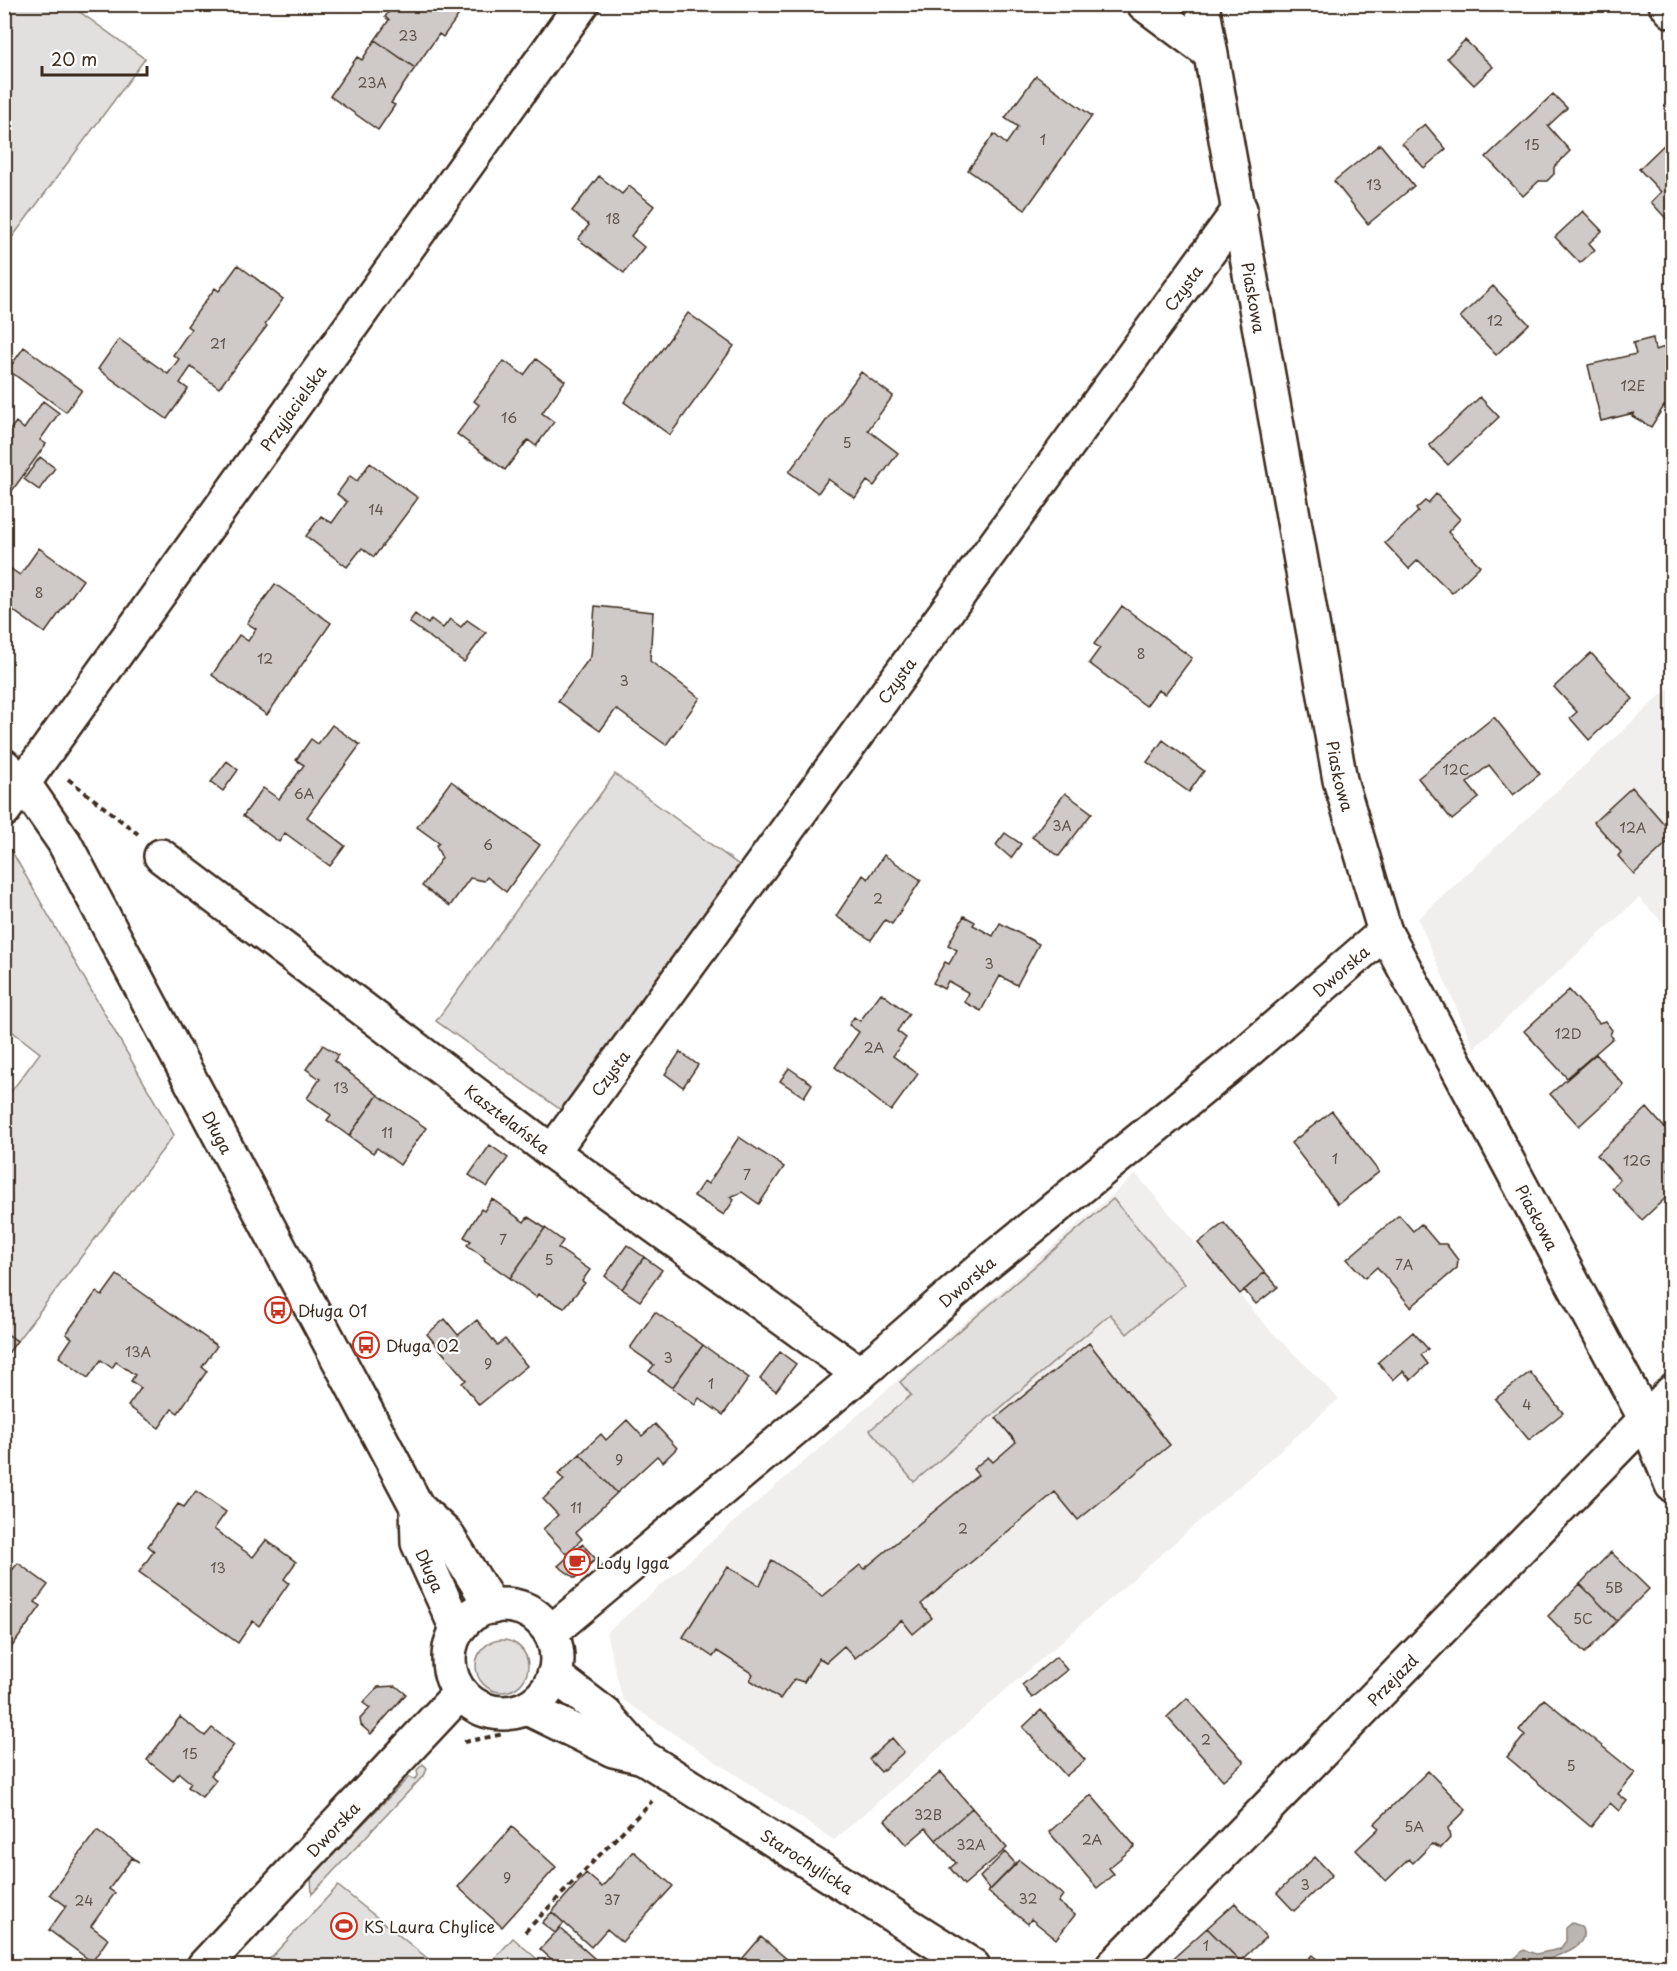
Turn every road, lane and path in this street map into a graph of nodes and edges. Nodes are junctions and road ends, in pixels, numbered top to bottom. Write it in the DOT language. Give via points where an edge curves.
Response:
graph roads {
  1 [pos="582,4"];
  2 [pos="1144,4"];
  3 [pos="1202,4"];
  4 [pos="1666,4"];
  5 [pos="1672,11"];
  6 [pos="1210,53"];
  7 [pos="1240,209"];
  8 [pos="58,771"];
  9 [pos="14,775"];
  10 [pos="4,810"];
  11 [pos="161,856"];
  12 [pos="1385,932"];
  13 [pos="552,1152"];
  14 [pos="860,1374"];
  15 [pos="1672,1392"];
  16 [pos="1645,1418"];
  17 [pos="1672,1485"];
  18 [pos="417,1507"];
  19 [pos="492,1607"];
  20 [pos="457,1629"];
  21 [pos="550,1632"];
  22 [pos="554,1674"];
  23 [pos="460,1692"];
  24 [pos="527,1708"];
  25 [pos="643,1757"];
  26 [pos="652,1800"];
  27 [pos="525,1932"];
  28 [pos="204,1966"];
  29 [pos="973,1966"];
  30 [pos="1113,1966"];
  1 -- 9 [label="street, Przyjacielska"];
  2 -- 6 [label="street"];
  3 -- 6 [label="street, Piaskowa"];
  4 -- 5 [label="street"];
  6 -- 7 [label="street, Piaskowa"];
  7 -- 12 [label="street, Piaskowa" via="1340,780"];
  7 -- 13 [label="street, Czysta"];
  8 -- 11 [label="path"];
  9 -- 10 [label="street, Przyjacielska"];
  9 -- 18 [label="street, Długa" via="64,842"];
  11 -- 13 [label="street, Kasztelańska"];
  12 -- 14 [label="street, Dworska"];
  12 -- 16 [label="street, Piaskowa"];
  13 -- 14 [label="street, Kasztelańska"];
  14 -- 21 [label="street, Dworska"];
  15 -- 16 [label="street, Przejazd"];
  16 -- 17 [label="street, Piaskowa"];
  16 -- 30 [label="street, Przejazd"];
  18 -- 19 [label="street, Długa" via="447,1535"];
  18 -- 20 [label="street, Długa" via="418,1543"];
  19 -- 20 [label="street" via="468,1617"];
  19 -- 21 [label="street" via="516,1606 530,1612"];
  20 -- 23 [label="street" via="448,1662"];
  21 -- 22 [label="street" via="556,1649"];
  22 -- 24 [label="street" via="542,1697"];
  22 -- 25 [label="street, Starochylicka" via="605,1714"];
  23 -- 24 [label="street" via="474,1705 491,1712"];
  23 -- 28 [label="street, Dworska"];
  24 -- 25 [label="street, Starochylicka" via="613,1750"];
  25 -- 29 [label="street, Starochylicka"];
  26 -- 27 [label="path"];
}
